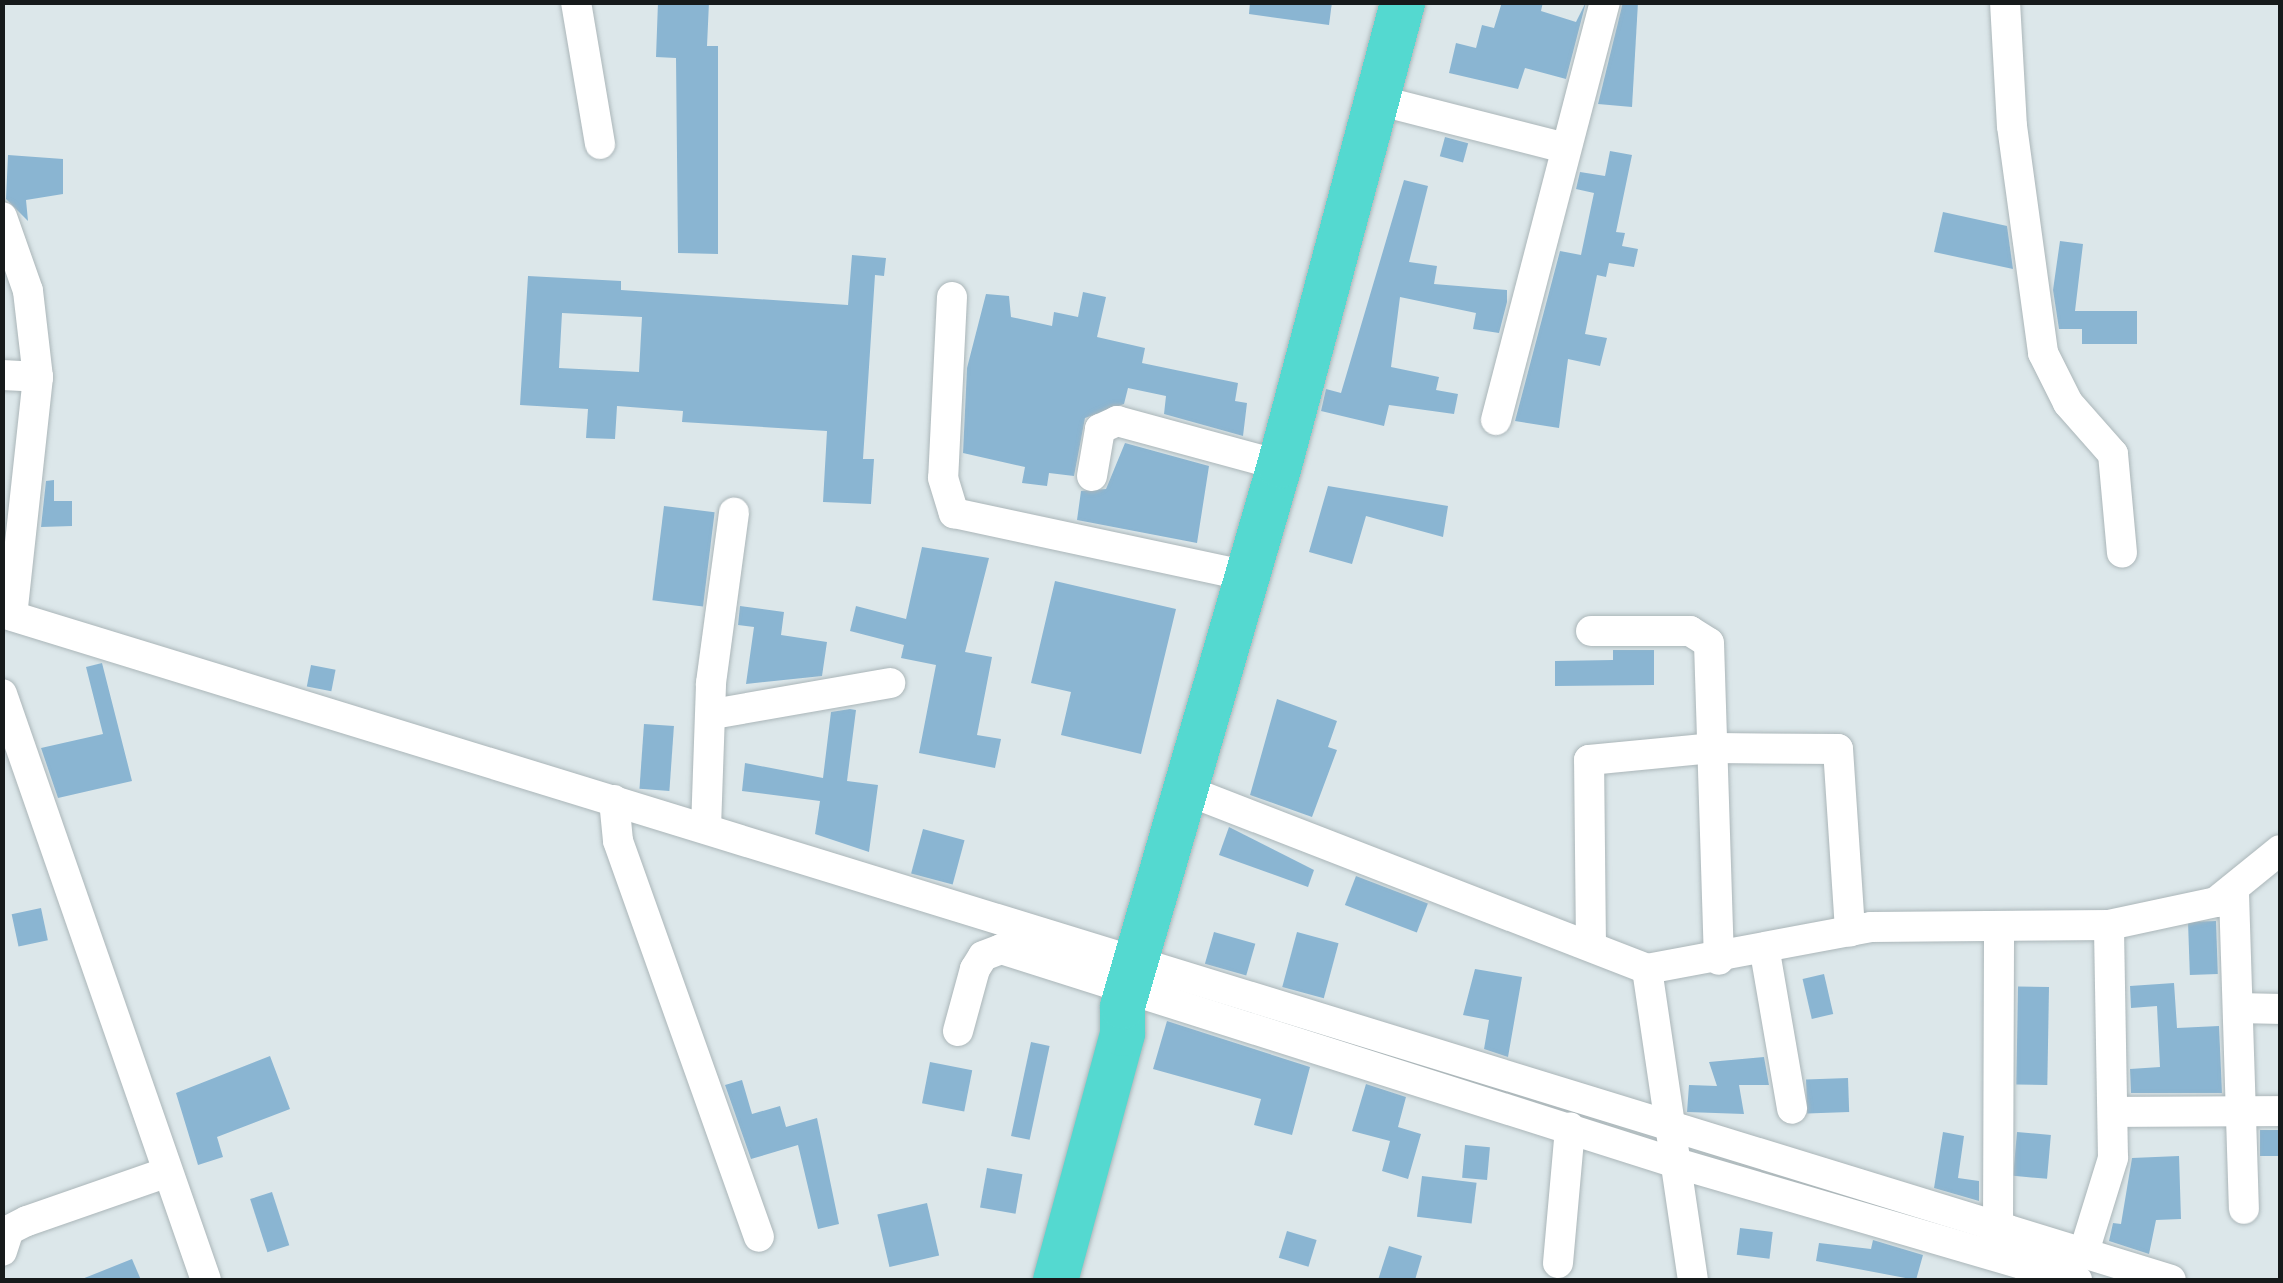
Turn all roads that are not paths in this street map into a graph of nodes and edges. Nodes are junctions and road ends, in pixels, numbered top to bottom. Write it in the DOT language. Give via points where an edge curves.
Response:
graph roads {
  1 [pos="576,2"];
  2 [pos="1402,2"];
  3 [pos="1604,2"];
  4 [pos="2005,2"];
  5 [pos="1377,100"];
  6 [pos="600,144"];
  7 [pos="1565,148"];
  8 [pos="2,217"];
  9 [pos="952,296"];
  10 [pos="2,374"];
  11 [pos="38,377"];
  12 [pos="1496,420"];
  13 [pos="1279,465"];
  14 [pos="1092,476"];
  15 [pos="14,505"];
  16 [pos="734,513"];
  17 [pos="2122,554"];
  18 [pos="1247,576"];
  19 [pos="8,615"];
  20 [pos="1591,631"];
  21 [pos="890,683"];
  22 [pos="2,694"];
  23 [pos="713,714"];
  24 [pos="1714,748"];
  25 [pos="1183,789"];
  26 [pos="614,800"];
  27 [pos="706,828"];
  28 [pos="2280,850"];
  29 [pos="2234,894"];
  30 [pos="2109,925"];
  31 [pos="1998,928"];
  32 [pos="1850,932"];
  33 [pos="1592,946"];
  34 [pos="1765,952"];
  35 [pos="1719,960"];
  36 [pos="1647,969"];
  37 [pos="1127,986"];
  38 [pos="2240,1008"];
  39 [pos="2280,1009"];
  40 [pos="958,1031"];
  41 [pos="1792,1110"];
  42 [pos="2242,1110"];
  43 [pos="2280,1111"];
  44 [pos="2116,1112"];
  45 [pos="1570,1128"];
  46 [pos="1676,1147"];
  47 [pos="166,1172"];
  48 [pos="2244,1209"];
  49 [pos="1998,1230"];
  50 [pos="759,1236"];
  51 [pos="2,1253"];
  52 [pos="1558,1263"];
  53 [pos="2080,1268"];
  54 [pos="2008,1270"];
  55 [pos="11,1280"];
  56 [pos="206,1280"];
  57 [pos="1029,1280"];
  58 [pos="1055,1280"];
  59 [pos="1694,1280"];
  60 [pos="2172,1280"];
  1 -- 6 [label="street"];
  2 -- 5 [label="highway"];
  3 -- 7 [label="street"];
  4 -- 17 [label="street" via="2012,126 2043,353 2060,392 2113,454"];
  5 -- 7 [label="street"];
  5 -- 13 [label="highway"];
  7 -- 12 [label="street"];
  8 -- 11 [label="street" via="28,291"];
  9 -- 18 [label="street" via="943,478 954,513"];
  10 -- 11 [label="street"];
  11 -- 15 [label="street"];
  13 -- 14 [label="street" via="1117,421 1100,429"];
  13 -- 18 [label="highway"];
  15 -- 19 [label="street"];
  16 -- 23 [label="street"];
  18 -- 25 [label="highway"];
  19 -- 26 [label="street"];
  20 -- 24 [label="street" via="1704,634 1712,658"];
  21 -- 23 [label="street"];
  22 -- 47 [label="street"];
  23 -- 27 [label="street"];
  24 -- 32 [label="street" via="1838,749"];
  24 -- 33 [label="street" via="1589,760"];
  24 -- 35 [label="street"];
  25 -- 33 [label="street"];
  25 -- 37 [label="highway"];
  26 -- 27 [label="street"];
  26 -- 50 [label="street" via="618,841"];
  27 -- 37 [label="street"];
  28 -- 29 [label="street"];
  29 -- 30 [label="street"];
  29 -- 38 [label="street"];
  30 -- 31 [label="street"];
  30 -- 44 [label="street"];
  31 -- 32 [label="street" via="1926,924"];
  31 -- 49 [label="street"];
  32 -- 34 [label="street"];
  33 -- 36 [label="street"];
  34 -- 35 [label="street"];
  34 -- 41 [label="street"];
  35 -- 36 [label="street"];
  36 -- 46 [label="street"];
  37 -- 40 [label="street" via="992,950 976,969"];
  37 -- 45 [label="street"];
  37 -- 46 [label="street"];
  37 -- 57 [label="highway" via="1103,1027"];
  37 -- 58 [label="highway" via="1122,1032"];
  38 -- 39 [label="street"];
  38 -- 42 [label="street"];
  42 -- 43 [label="street"];
  42 -- 44 [label="street"];
  42 -- 48 [label="street"];
  44 -- 53 [label="street" via="2103,1205"];
  45 -- 46 [label="street"];
  45 -- 52 [label="street"];
  46 -- 49 [label="street"];
  46 -- 54 [label="street"];
  46 -- 59 [label="street"];
  47 -- 51 [label="street" via="10,1230"];
  47 -- 56 [label="street"];
  49 -- 53 [label="street"];
  51 -- 55 [label="street"];
  53 -- 54 [label="street"];
  53 -- 60 [label="street"];
}
